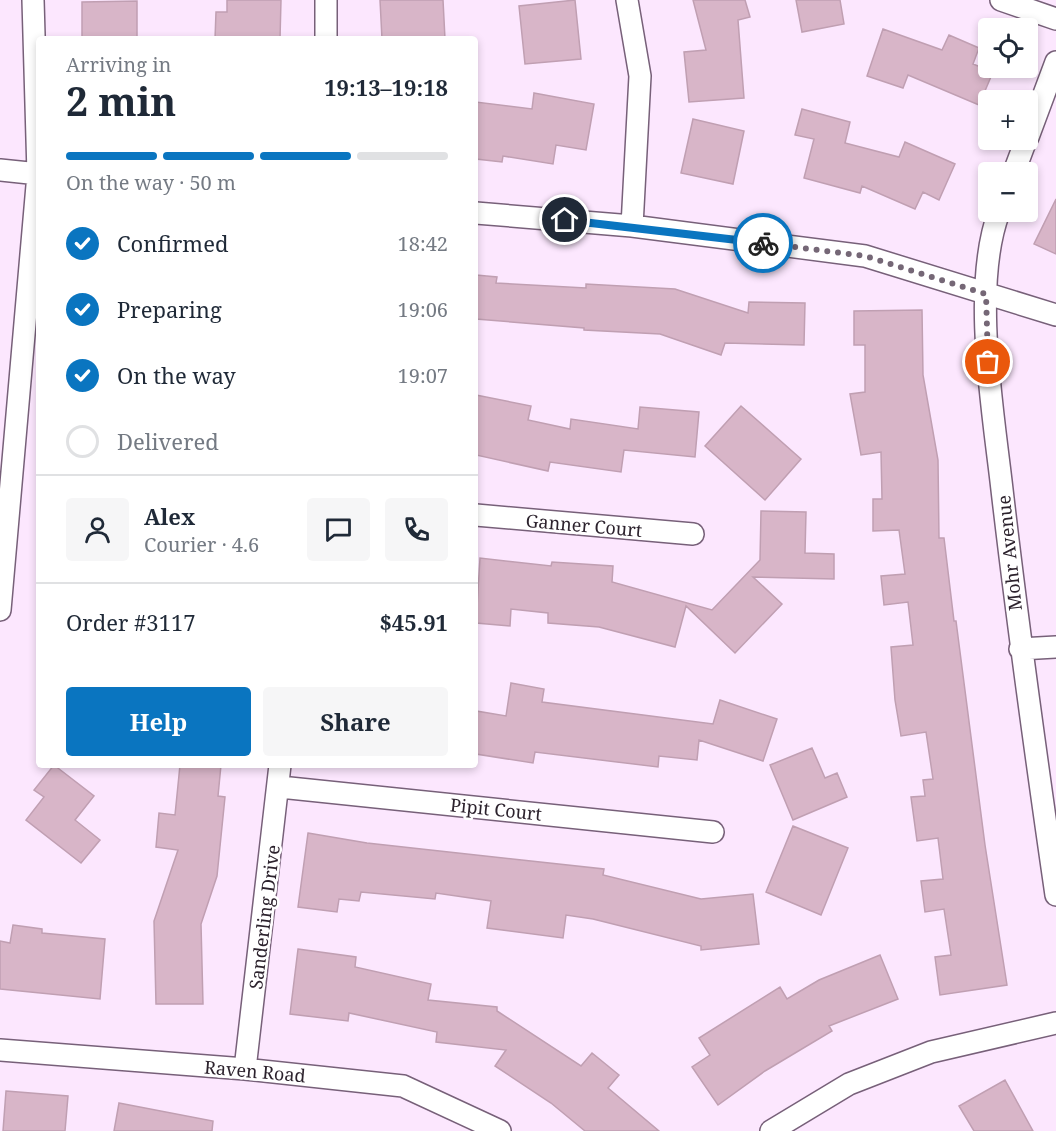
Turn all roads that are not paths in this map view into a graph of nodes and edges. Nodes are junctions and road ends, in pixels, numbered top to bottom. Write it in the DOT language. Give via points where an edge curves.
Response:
graph roads {
  1 [pos="33,0"];
  2 [pos="326,0"];
  3 [pos="627,0"];
  4 [pos="1001,0"];
  5 [pos="1056,19"];
  6 [pos="326,36"];
  7 [pos="1056,62"];
  8 [pos="36,87"];
  9 [pos="1038,109"];
  10 [pos="0,170"];
  11 [pos="36,174"];
  12 [pos="36,208"];
  13 [pos="478,213"];
  14 [pos="995,222"];
  15 [pos="632,226"];
  16 [pos="986,294"];
  17 [pos="1056,315"];
  18 [pos="478,515"];
  19 [pos="693,534"];
  20 [pos="0,610"];
  21 [pos="1056,646"];
  22 [pos="1020,649"];
  23 [pos="280,768"];
  24 [pos="279,787"];
  25 [pos="713,832"];
  26 [pos="1056,895"];
  27 [pos="1056,1023"];
  28 [pos="0,1050"];
  29 [pos="245,1069"];
  30 [pos="500,1131"];
  31 [pos="771,1131"];
  1 -- 8 [label="street"];
  2 -- 6 [label="street"];
  3 -- 15 [label="street" via="640,76"];
  4 -- 5 [label="street"];
  7 -- 9 [label="street"];
  10 -- 11 [label="street"];
  12 -- 20 [label="street"];
  13 -- 15 [label="street"];
  14 -- 16 [label="street, Mohr Avenue"];
  15 -- 16 [label="street" via="865,256"];
  16 -- 17 [label="street"];
  16 -- 22 [label="street, Mohr Avenue" via="988,362"];
  18 -- 19 [label="street, Ganner Court"];
  21 -- 22 [label="street"];
  22 -- 26 [label="street, Mohr Avenue"];
  23 -- 24 [label="street, Sanderling Drive"];
  24 -- 25 [label="street, Pipit Court"];
  24 -- 29 [label="street, Sanderling Drive"];
  27 -- 31 [label="street" via="931,1052 849,1084"];
  28 -- 29 [label="street, Raven Road"];
  29 -- 30 [label="street, Raven Road" via="403,1086"];
}
